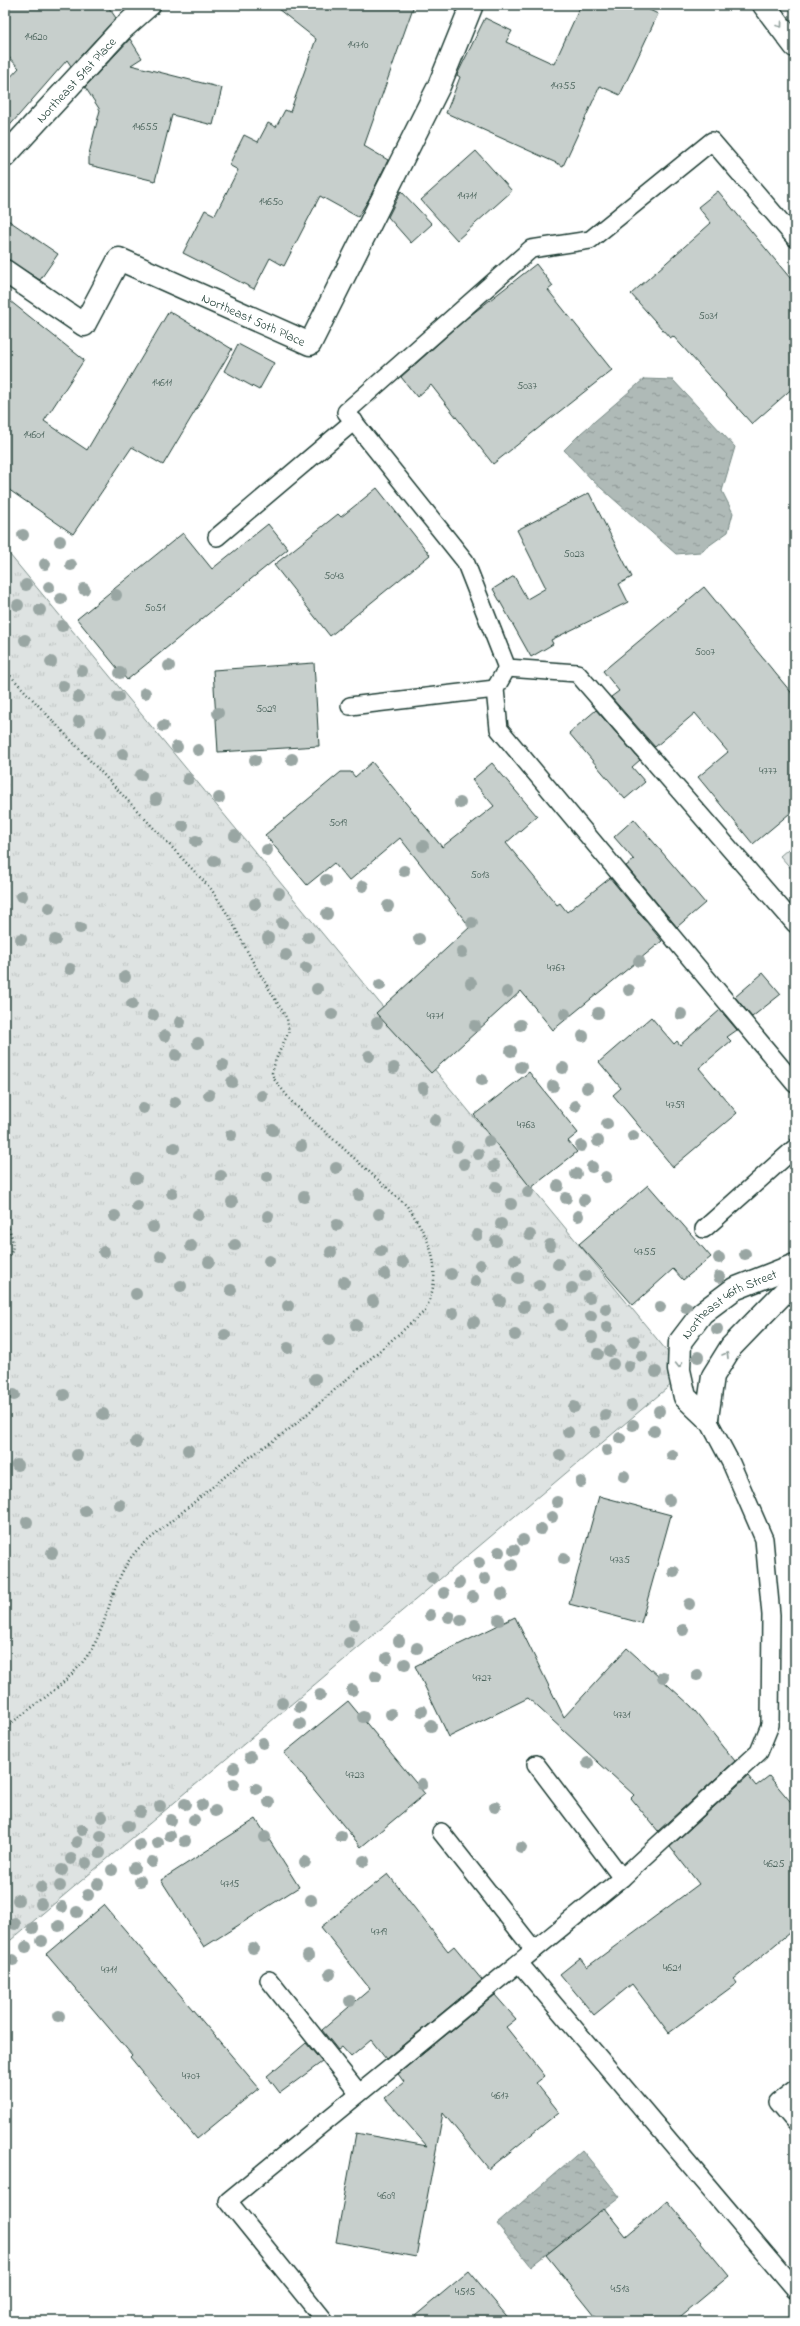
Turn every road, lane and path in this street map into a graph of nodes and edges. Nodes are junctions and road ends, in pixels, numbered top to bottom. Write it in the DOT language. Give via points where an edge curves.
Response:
graph roads {
  1 [pos="149,5"];
  2 [pos="469,5"];
  3 [pos="764,5"];
  4 [pos="795,46"];
  5 [pos="5,156"];
  6 [pos="795,238"];
  7 [pos="5,271"];
  8 [pos="354,421"];
  9 [pos="217,537"];
  10 [pos="507,668"];
  11 [pos="5,670"];
  12 [pos="494,689"];
  13 [pos="350,706"];
  14 [pos="795,924"];
  15 [pos="795,1084"];
  16 [pos="795,1148"];
  17 [pos="5,1221"];
  18 [pos="704,1229"];
  19 [pos="5,1261"];
  20 [pos="795,1265"];
  21 [pos="795,1281"];
  22 [pos="707,1418"];
  23 [pos="5,1728"];
  24 [pos="536,1764"];
  25 [pos="441,1832"];
  26 [pos="622,1878"];
  27 [pos="534,1950"];
  28 [pos="519,1963"];
  29 [pos="269,1980"];
  30 [pos="795,2089"];
  31 [pos="359,2093"];
  32 [pos="795,2122"];
  33 [pos="795,2289"];
  34 [pos="325,2321"];
  1 -- 5 [label="street, Northeast 51st Place" via="122,29"];
  2 -- 7 [label="street, Northeast 50th Place" via="471,7 439,86 310,344 119,259 84,325"];
  3 -- 4 [label="street, one-way"];
  6 -- 8 [label="lane" via="712,141 590,240 531,249 346,412"];
  8 -- 9 [label="lane"];
  8 -- 10 [label="lane" via="465,561"];
  10 -- 12 [label="lane"];
  10 -- 14 [label="lane" via="578,673"];
  11 -- 23 [label="path" via="211,889 287,1019 288,1031 276,1059 272,1073 274,1079 292,1102 407,1206 418,1221 435,1262 434,1284 424,1311 291,1428 240,1464 139,1548 130,1557 114,1588 102,1626 84,1661 60,1684"];
  12 -- 13 [label="lane"];
  12 -- 15 [label="lane" via="499,729"];
  16 -- 18 [label="lane"];
  17 -- 19 [label="path" via="11,1230 13,1242 12,1251"];
  20 -- 22 [label="street, Northeast 46th Street, one-way" via="734,1289 702,1314 680,1342 679,1370 685,1397"];
  22 -- 21 [label="street, Northeast 46th Street, one-way" via="713,1376 731,1347"];
  22 -- 26 [label="lane" via="731,1463 764,1539 771,1615 770,1725 759,1752"];
  24 -- 26 [label="lane"];
  25 -- 27 [label="lane"];
  26 -- 27 [label="lane"];
  27 -- 28 [label="lane"];
  28 -- 31 [label="lane"];
  28 -- 33 [label="lane"];
  29 -- 31 [label="lane"];
  30 -- 32 [label="lane" via="778,2102"];
  31 -- 34 [label="lane" via="228,2201"];
}
